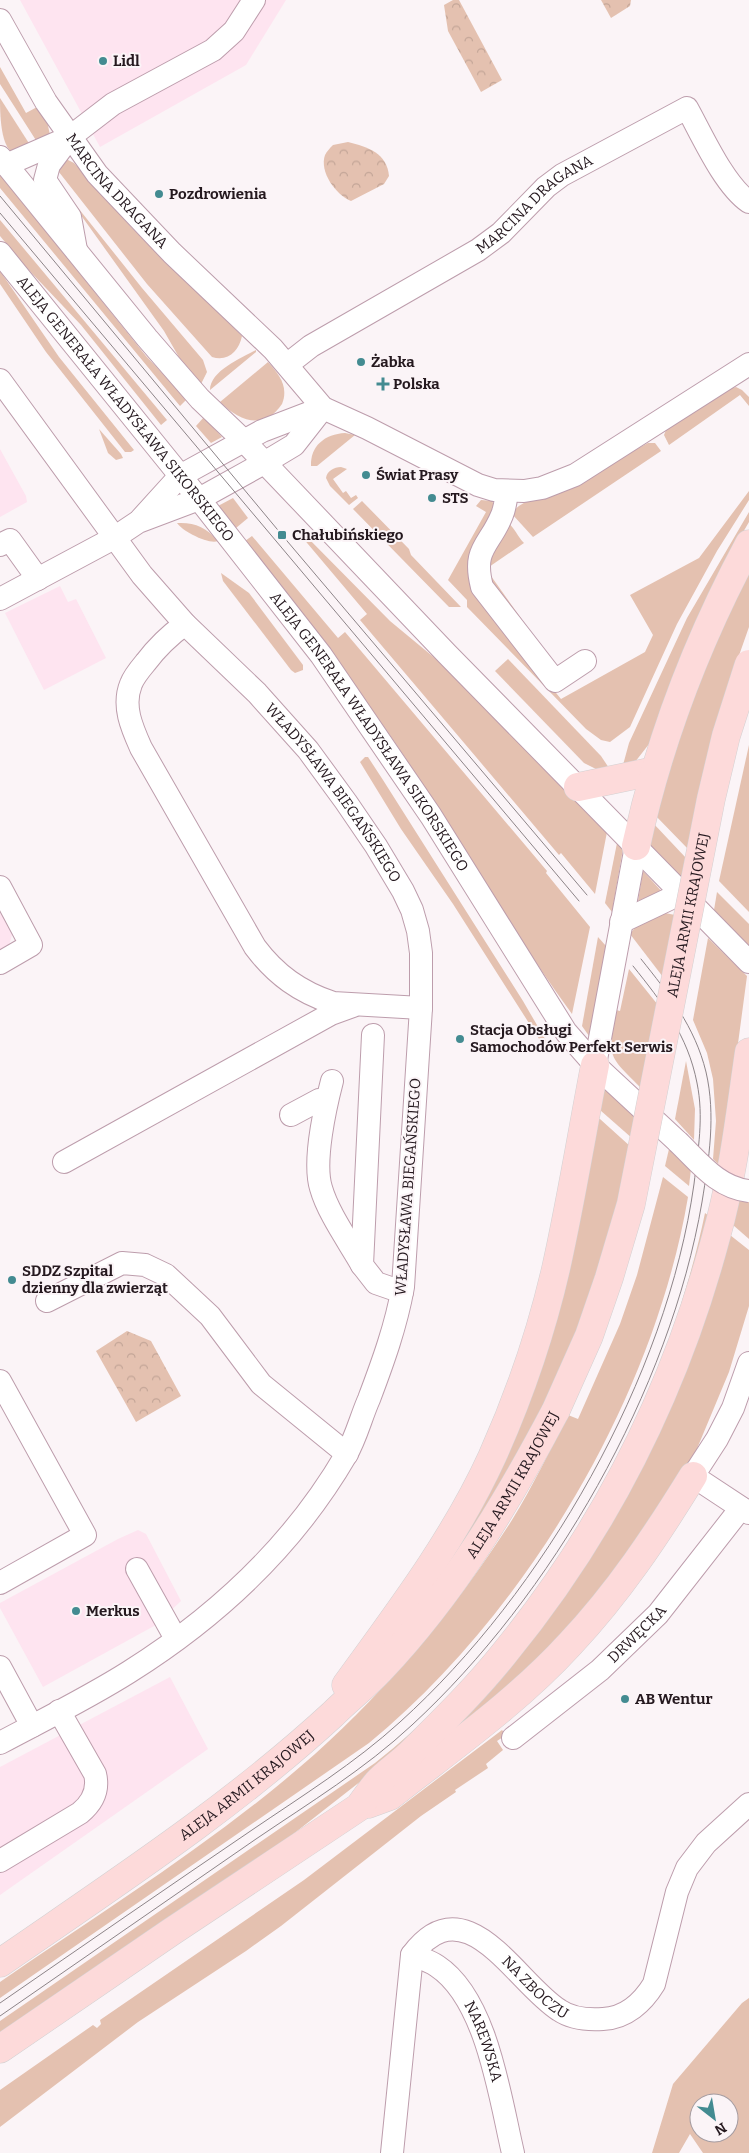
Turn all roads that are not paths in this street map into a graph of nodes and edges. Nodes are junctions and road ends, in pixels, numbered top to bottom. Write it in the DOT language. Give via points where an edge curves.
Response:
graph roads {
  1 [pos="254,0"];
  2 [pos="0,20"];
  3 [pos="70,137"];
  4 [pos="3,161"];
  5 [pos="749,202"];
  6 [pos="0,253"];
  7 [pos="77,253"];
  8 [pos="288,364"];
  9 [pos="749,364"];
  10 [pos="0,380"];
  11 [pos="323,408"];
  12 [pos="243,440"];
  13 [pos="294,445"];
  14 [pos="161,453"];
  15 [pos="264,463"];
  16 [pos="180,476"];
  17 [pos="288,488"];
  18 [pos="507,492"];
  19 [pos="164,493"];
  20 [pos="199,499"];
  21 [pos="138,522"];
  22 [pos="114,538"];
  23 [pos="5,542"];
  24 [pos="749,544"];
  25 [pos="38,579"];
  26 [pos="0,599"];
  27 [pos="186,624"];
  28 [pos="585,661"];
  29 [pos="749,664"];
  30 [pos="654,771"];
  31 [pos="578,787"];
  32 [pos="636,846"];
  33 [pos="0,888"];
  34 [pos="682,893"];
  35 [pos="621,922"];
  36 [pos="749,962"];
  37 [pos="0,963"];
  38 [pos="356,1004"];
  39 [pos="421,1008"];
  40 [pos="373,1036"];
  41 [pos="749,1052"];
  42 [pos="595,1065"];
  43 [pos="291,1115"];
  44 [pos="64,1162"];
  45 [pos="749,1191"];
  46 [pos="362,1266"];
  47 [pos="402,1292"];
  48 [pos="47,1301"];
  49 [pos="749,1363"];
  50 [pos="0,1381"];
  51 [pos="347,1454"];
  52 [pos="693,1476"];
  53 [pos="745,1510"];
  54 [pos="137,1569"];
  55 [pos="0,1583"];
  56 [pos="176,1639"];
  57 [pos="0,1666"];
  58 [pos="59,1710"];
  59 [pos="32,1726"];
  60 [pos="309,1735"];
  61 [pos="513,1738"];
  62 [pos="0,1743"];
  63 [pos="749,1804"];
  64 [pos="359,1807"];
  65 [pos="0,1861"];
  66 [pos="412,1955"];
  67 [pos="0,1963"];
  68 [pos="0,2049"];
  69 [pos="392,2153"];
  70 [pos="513,2153"];
  1 -- 3 [label="street, MARCINA DRAGANA" via="234,31 213,50 113,104"];
  2 -- 3 [label="street" via="46,102"];
  3 -- 4 [label="street"];
  3 -- 7 [label="street" via="49,166 45,180 70,218"];
  3 -- 8 [label="street, MARCINA DRAGANA" via="97,174 138,219"];
  4 -- 7 [label="street"];
  5 -- 8 [label="street, MARCINA DRAGANA" via="738,195 687,108 562,175 501,233 478,250 311,346"];
  6 -- 14 [label="street, ALEJA GENERAŁA WŁADYSŁAWA SIKORSKIEGO"];
  7 -- 12 [label="street" via="200,399"];
  8 -- 11 [label="street, MARCINA DRAGANA"];
  9 -- 18 [label="street, MARCINA DRAGANA" via="575,475 542,488"];
  10 -- 22 [label="street, WŁADYSŁAWA BIEGAŃSKIEGO"];
  11 -- 12 [label="street"];
  11 -- 13 [label="street"];
  11 -- 18 [label="street, MARCINA DRAGANA" via="478,485"];
  12 -- 15 [label="street"];
  12 -- 16 [label="street"];
  13 -- 15 [label="street"];
  13 -- 17 [label="street"];
  14 -- 16 [label="street, ALEJA GENERAŁA WŁADYSŁAWA SIKORSKIEGO"];
  14 -- 19 [label="street"];
  15 -- 17 [label="street"];
  15 -- 20 [label="street"];
  16 -- 19 [label="street"];
  16 -- 20 [label="street, ALEJA GENERAŁA WŁADYSŁAWA SIKORSKIEGO"];
  17 -- 31 [label="street"];
  18 -- 28 [label="street" via="503,514 479,557 482,586 555,681"];
  19 -- 21 [label="street"];
  20 -- 21 [label="street"];
  20 -- 42 [label="street, ALEJA GENERAŁA WŁADYSŁAWA SIKORSKIEGO" via="321,655 431,816 566,1032"];
  21 -- 22 [label="street"];
  22 -- 25 [label="street"];
  22 -- 27 [label="street, WŁADYSŁAWA BIEGAŃSKIEGO"];
  23 -- 25 [label="street"];
  24 -- 30 [label="main road" via="698,647"];
  25 -- 26 [label="street"];
  27 -- 38 [label="street" via="154,650 131,683 128,698 132,727 141,748 266,962 306,993 333,1003"];
  27 -- 39 [label="street, WŁADYSŁAWA BIEGAŃSKIEGO" via="257,692 295,734 389,867 412,910 418,931"];
  29 -- 60 [label="main road, ALEJA ARMII KRAJOWEJ, bridge" via="726,736 711,799 632,1204 589,1336 516,1487 468,1560 427,1616 379,1671"];
  30 -- 31 [label="main road"];
  30 -- 32 [label="main road"];
  31 -- 32 [label="street"];
  32 -- 34 [label="street"];
  32 -- 35 [label="street"];
  33 -- 37 [label="street" via="31,945"];
  34 -- 35 [label="street"];
  34 -- 36 [label="street"];
  35 -- 42 [label="street"];
  38 -- 39 [label="street"];
  38 -- 44 [label="street" via="330,1014"];
  39 -- 47 [label="street, WŁADYSŁAWA BIEGAŃSKIEGO"];
  40 -- 46 [label="street"];
  41 -- 64 [label="main road" via="735,1153 716,1236 693,1314 646,1431 584,1544 537,1612 501,1657 409,1755 378,1782"];
  42 -- 45 [label="street, ALEJA GENERAŁA WŁADYSŁAWA SIKORSKIEGO, bridge" via="718,1181 734,1189"];
  42 -- 60 [label="main road" via="556,1268 537,1338 495,1450 441,1550"];
  43 -- 46 [label="street" via="329,1092 318,1176 327,1202"];
  46 -- 47 [label="street" via="376,1283"];
  47 -- 51 [label="street, WŁADYSŁAWA BIEGAŃSKIEGO" via="385,1358"];
  48 -- 51 [label="street" via="122,1264 145,1265 166,1275 210,1316 261,1384"];
  49 -- 52 [label="street" via="721,1431"];
  50 -- 55 [label="street" via="85,1536"];
  51 -- 56 [label="street, WŁADYSŁAWA BIEGAŃSKIEGO" via="297,1528 245,1584"];
  52 -- 53 [label="street"];
  52 -- 64 [label="main road" via="614,1594 569,1645 509,1702 390,1796"];
  53 -- 61 [label="street, DRWĘCKA" via="658,1614 600,1670"];
  54 -- 56 [label="street"];
  56 -- 58 [label="street, WŁADYSŁAWA BIEGAŃSKIEGO" via="129,1672"];
  57 -- 59 [label="street"];
  58 -- 59 [label="street, WŁADYSŁAWA BIEGAŃSKIEGO"];
  58 -- 65 [label="street" via="98,1784 89,1805 80,1813"];
  59 -- 62 [label="street, WŁADYSŁAWA BIEGAŃSKIEGO"];
  60 -- 67 [label="main road, ALEJA ARMII KRAJOWEJ" via="256,1780 150,1859"];
  63 -- 66 [label="street, NA ZBOCZU" via="706,1843 687,1868 677,1892 654,1984 646,1997 623,2014 609,2019 579,2019 561,2012 543,1999 493,1947 482,1938 469,1934 454,1930 438,1933 422,1942"];
  64 -- 68 [label="main road"];
  66 -- 69 [label="street"];
  66 -- 70 [label="street, NAREWSKA" via="437,1966 467,1998 490,2051"];
}
